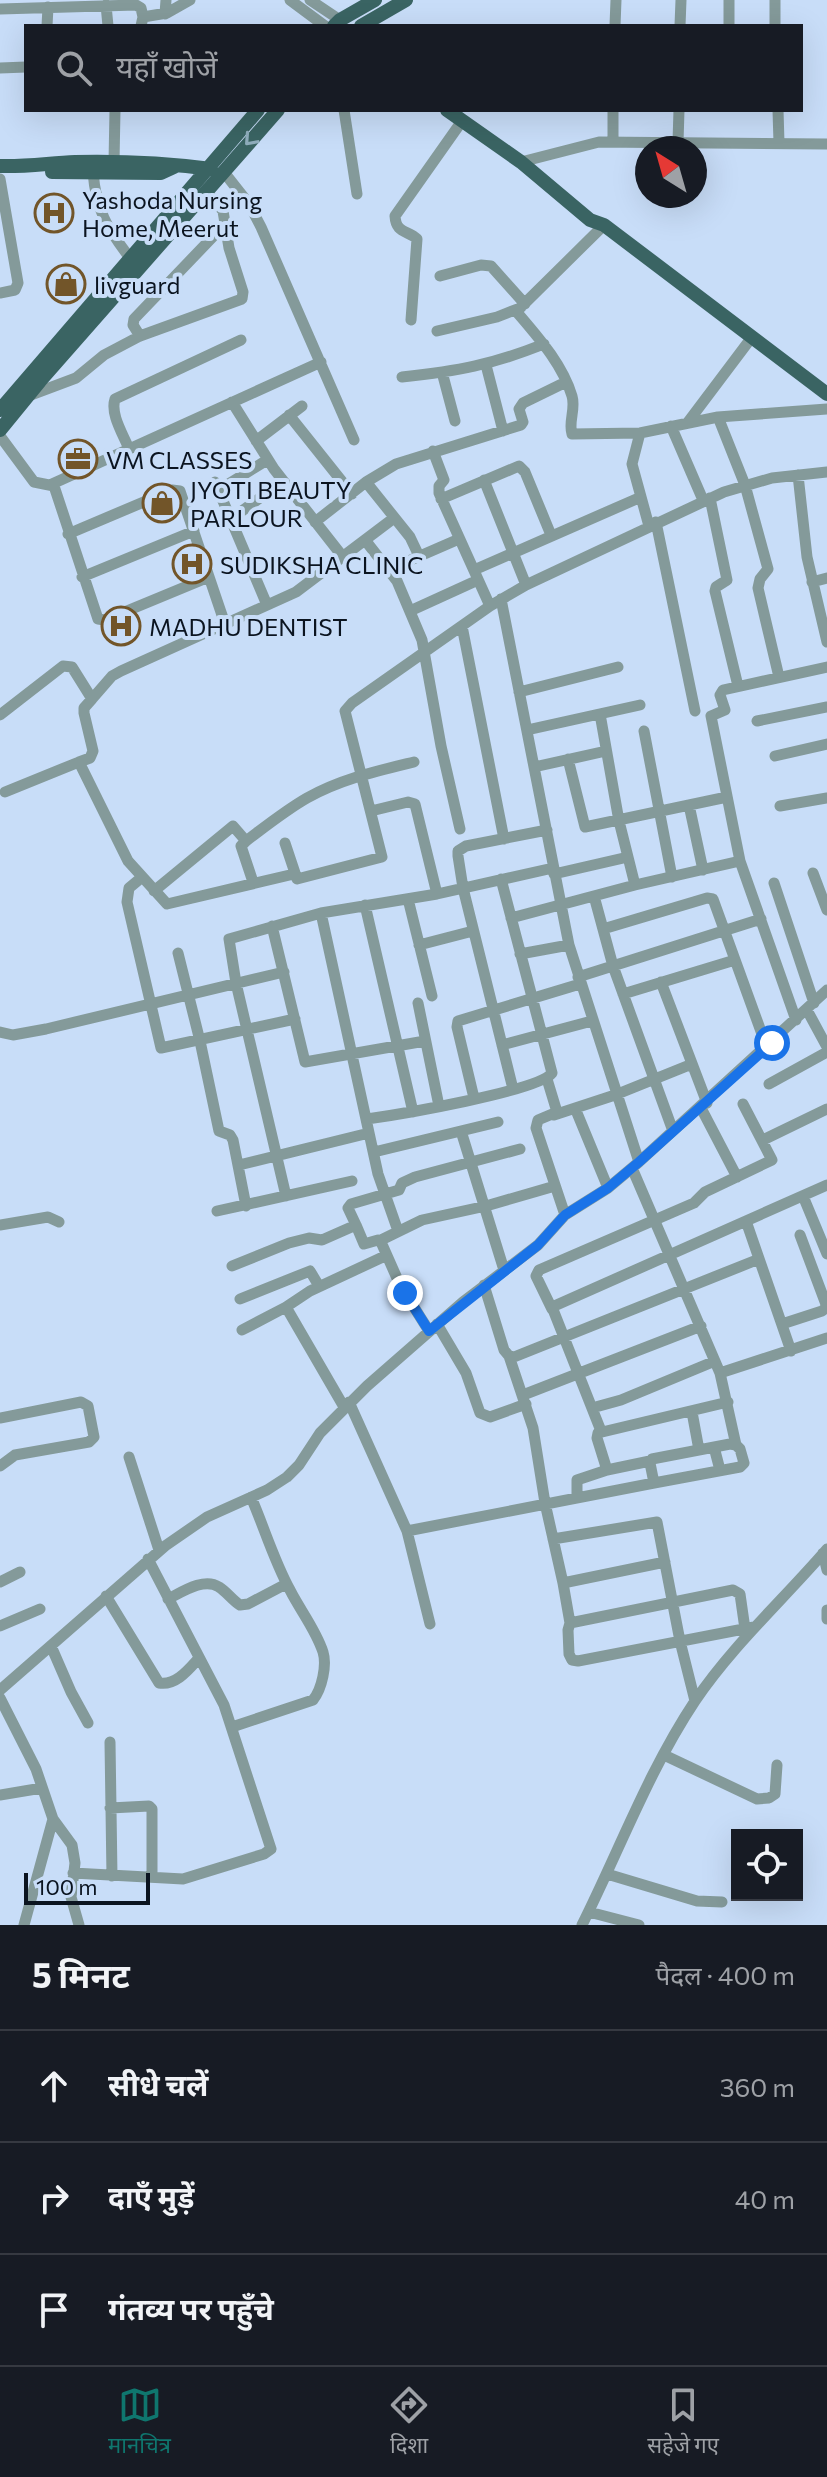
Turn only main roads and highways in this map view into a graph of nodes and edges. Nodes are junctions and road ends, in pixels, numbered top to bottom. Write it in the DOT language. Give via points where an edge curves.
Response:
graph roads {
  1 [pos="375,0"];
  2 [pos="406,0"];
  3 [pos="341,24"];
  4 [pos="364,24"];
  5 [pos="256,112"];
  6 [pos="276,112"];
  7 [pos="461,115"];
  8 [pos="0,166"];
  9 [pos="17,167"];
  10 [pos="174,167"];
  11 [pos="206,168"];
  12 [pos="223,171"];
  13 [pos="827,394"];
  14 [pos="20,399"];
  15 [pos="0,410"];
  16 [pos="0,433"];
  1 -- 3 [label="main road"];
  2 -- 4 [label="main road"];
  5 -- 11 [label="main road"];
  6 -- 12 [label="main road, one-way"];
  7 -- 13 [label="main road"];
  8 -- 9 [label="main road"];
  9 -- 10 [label="main road" via="114,162"];
  9 -- 10 [label="main road" via="39,173 161,173"];
  10 -- 11 [label="main road"];
  11 -- 12 [label="main road"];
  11 -- 14 [label="main road"];
  12 -- 14 [label="main road"];
  14 -- 15 [label="main road"];
  14 -- 16 [label="main road"];
}
